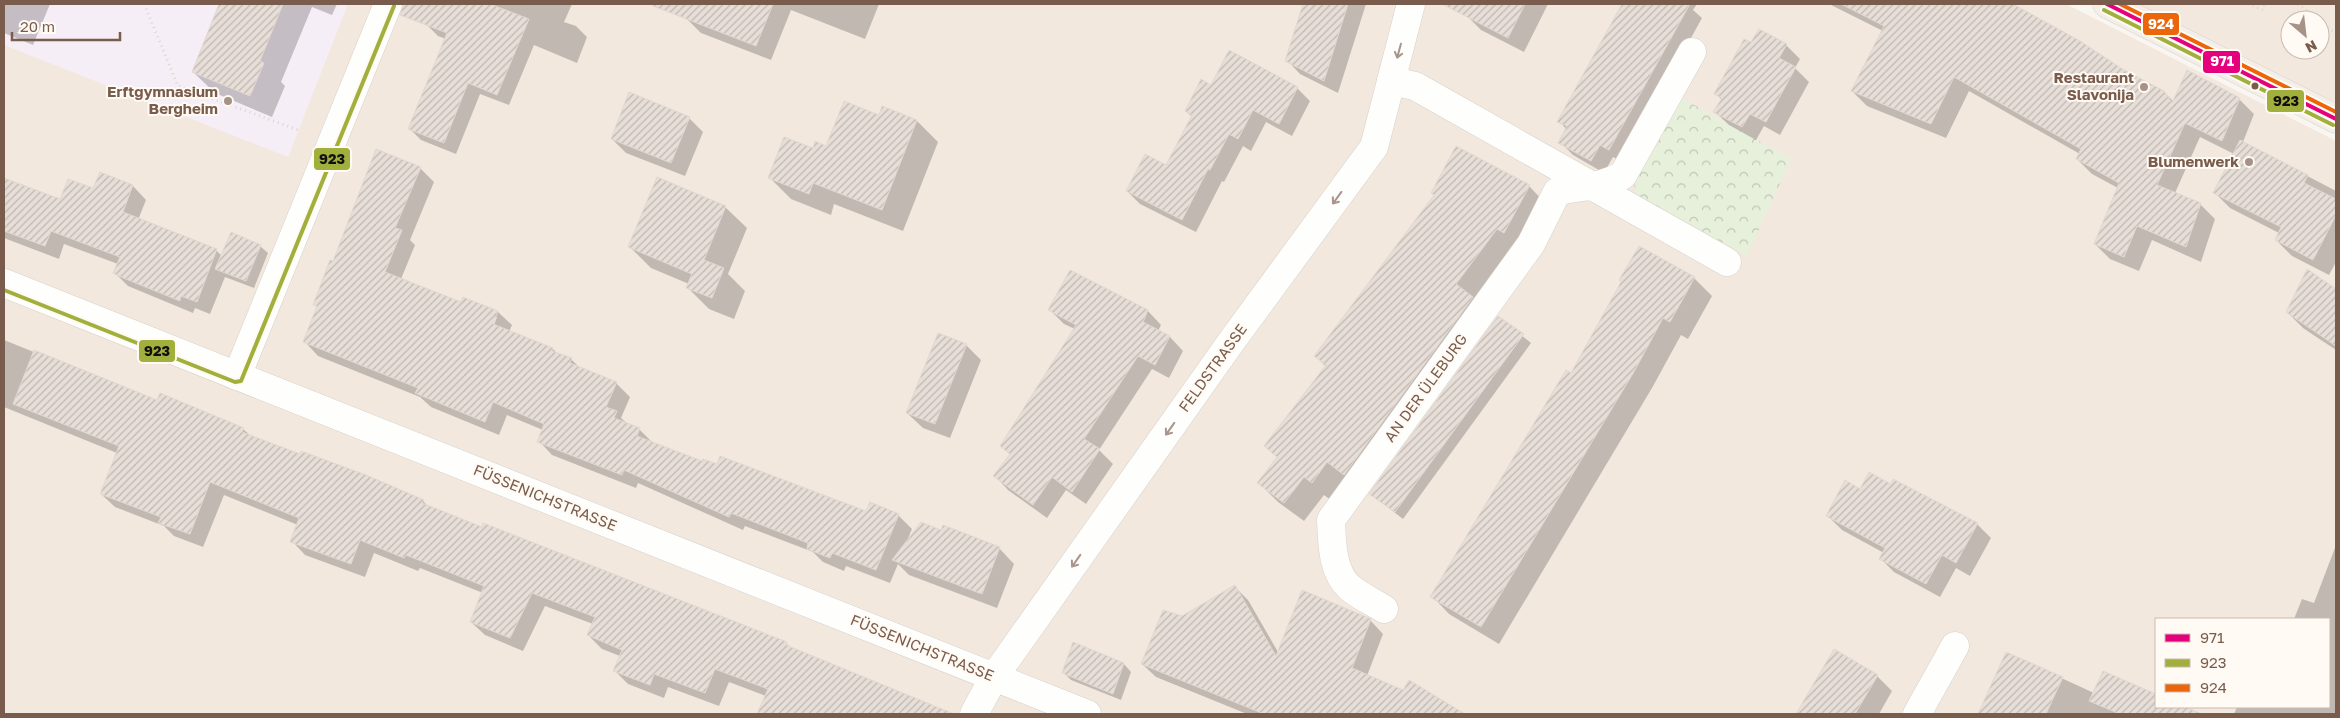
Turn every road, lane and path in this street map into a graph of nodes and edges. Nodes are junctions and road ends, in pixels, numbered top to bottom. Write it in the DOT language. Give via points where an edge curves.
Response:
graph roads {
  1 [pos="144,4"];
  2 [pos="388,4"];
  3 [pos="1411,4"];
  4 [pos="2107,4"];
  5 [pos="2248,4"];
  6 [pos="2265,4"];
  7 [pos="1692,52"];
  8 [pos="1391,81"];
  9 [pos="2336,119"];
  10 [pos="332,143"];
  11 [pos="1596,187"];
  12 [pos="1727,262"];
  13 [pos="4,283"];
  14 [pos="237,376"];
  15 [pos="1384,608"];
  16 [pos="1955,646"];
  17 [pos="994,677"];
  18 [pos="974,714"];
  19 [pos="1087,714"];
  20 [pos="1917,714"];
  1 -- 10 [label="path" via="178,86"];
  2 -- 10 [label="street"];
  3 -- 8 [label="street, FELDSTRASSE, one-way"];
  4 -- 9 [label="main road"];
  5 -- 6 [label="path" via="2263,10"];
  7 -- 11 [label="street, AN DER ÜLEBURG" via="1623,175"];
  8 -- 11 [label="street" via="1415,86"];
  8 -- 17 [label="street, FELDSTRASSE, one-way" via="1374,148 1231,342"];
  10 -- 14 [label="street"];
  11 -- 12 [label="street"];
  11 -- 15 [label="street, AN DER ÜLEBURG" via="1572,187 1557,192 1531,244 1330,520 1340,574 1350,587"];
  13 -- 14 [label="street, FÜSSENICHSTRASSE"];
  14 -- 17 [label="street, FÜSSENICHSTRASSE"];
  16 -- 20 [label="street"];
  17 -- 18 [label="street, FELDSTRASSE"];
  17 -- 19 [label="street, FÜSSENICHSTRASSE"];
}
